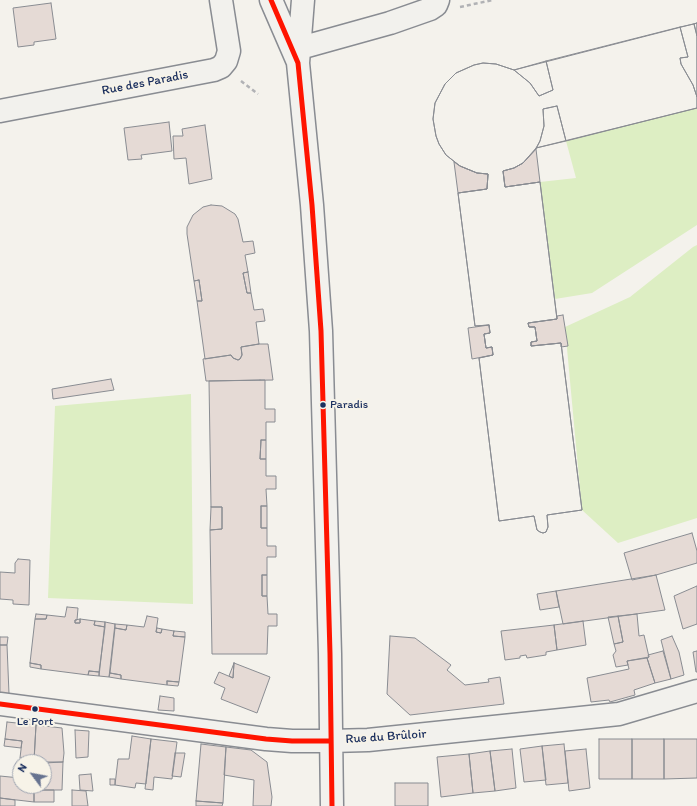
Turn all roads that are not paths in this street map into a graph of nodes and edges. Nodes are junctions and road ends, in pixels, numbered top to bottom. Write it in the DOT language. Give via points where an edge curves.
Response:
graph roads {
  1 [pos="221,0"];
  2 [pos="271,0"];
  3 [pos="303,0"];
  4 [pos="437,2"];
  5 [pos="297,54"];
  6 [pos="0,111"];
  7 [pos="697,691"];
  8 [pos="0,704"];
  9 [pos="331,740"];
  10 [pos="332,806"];
  1 -- 6 [label="street, Rue des Paradis" via="229,51 221,67"];
  2 -- 5 [label="street"];
  3 -- 5 [label="street"];
  4 -- 5 [label="street" via="430,8 390,23"];
  5 -- 9 [label="street" via="321,331"];
  7 -- 9 [label="street, Rue du Brûloir" via="619,714 368,740"];
  8 -- 9 [label="street, Rue du Brûloir" via="266,739"];
  9 -- 10 [label="street"];
}
